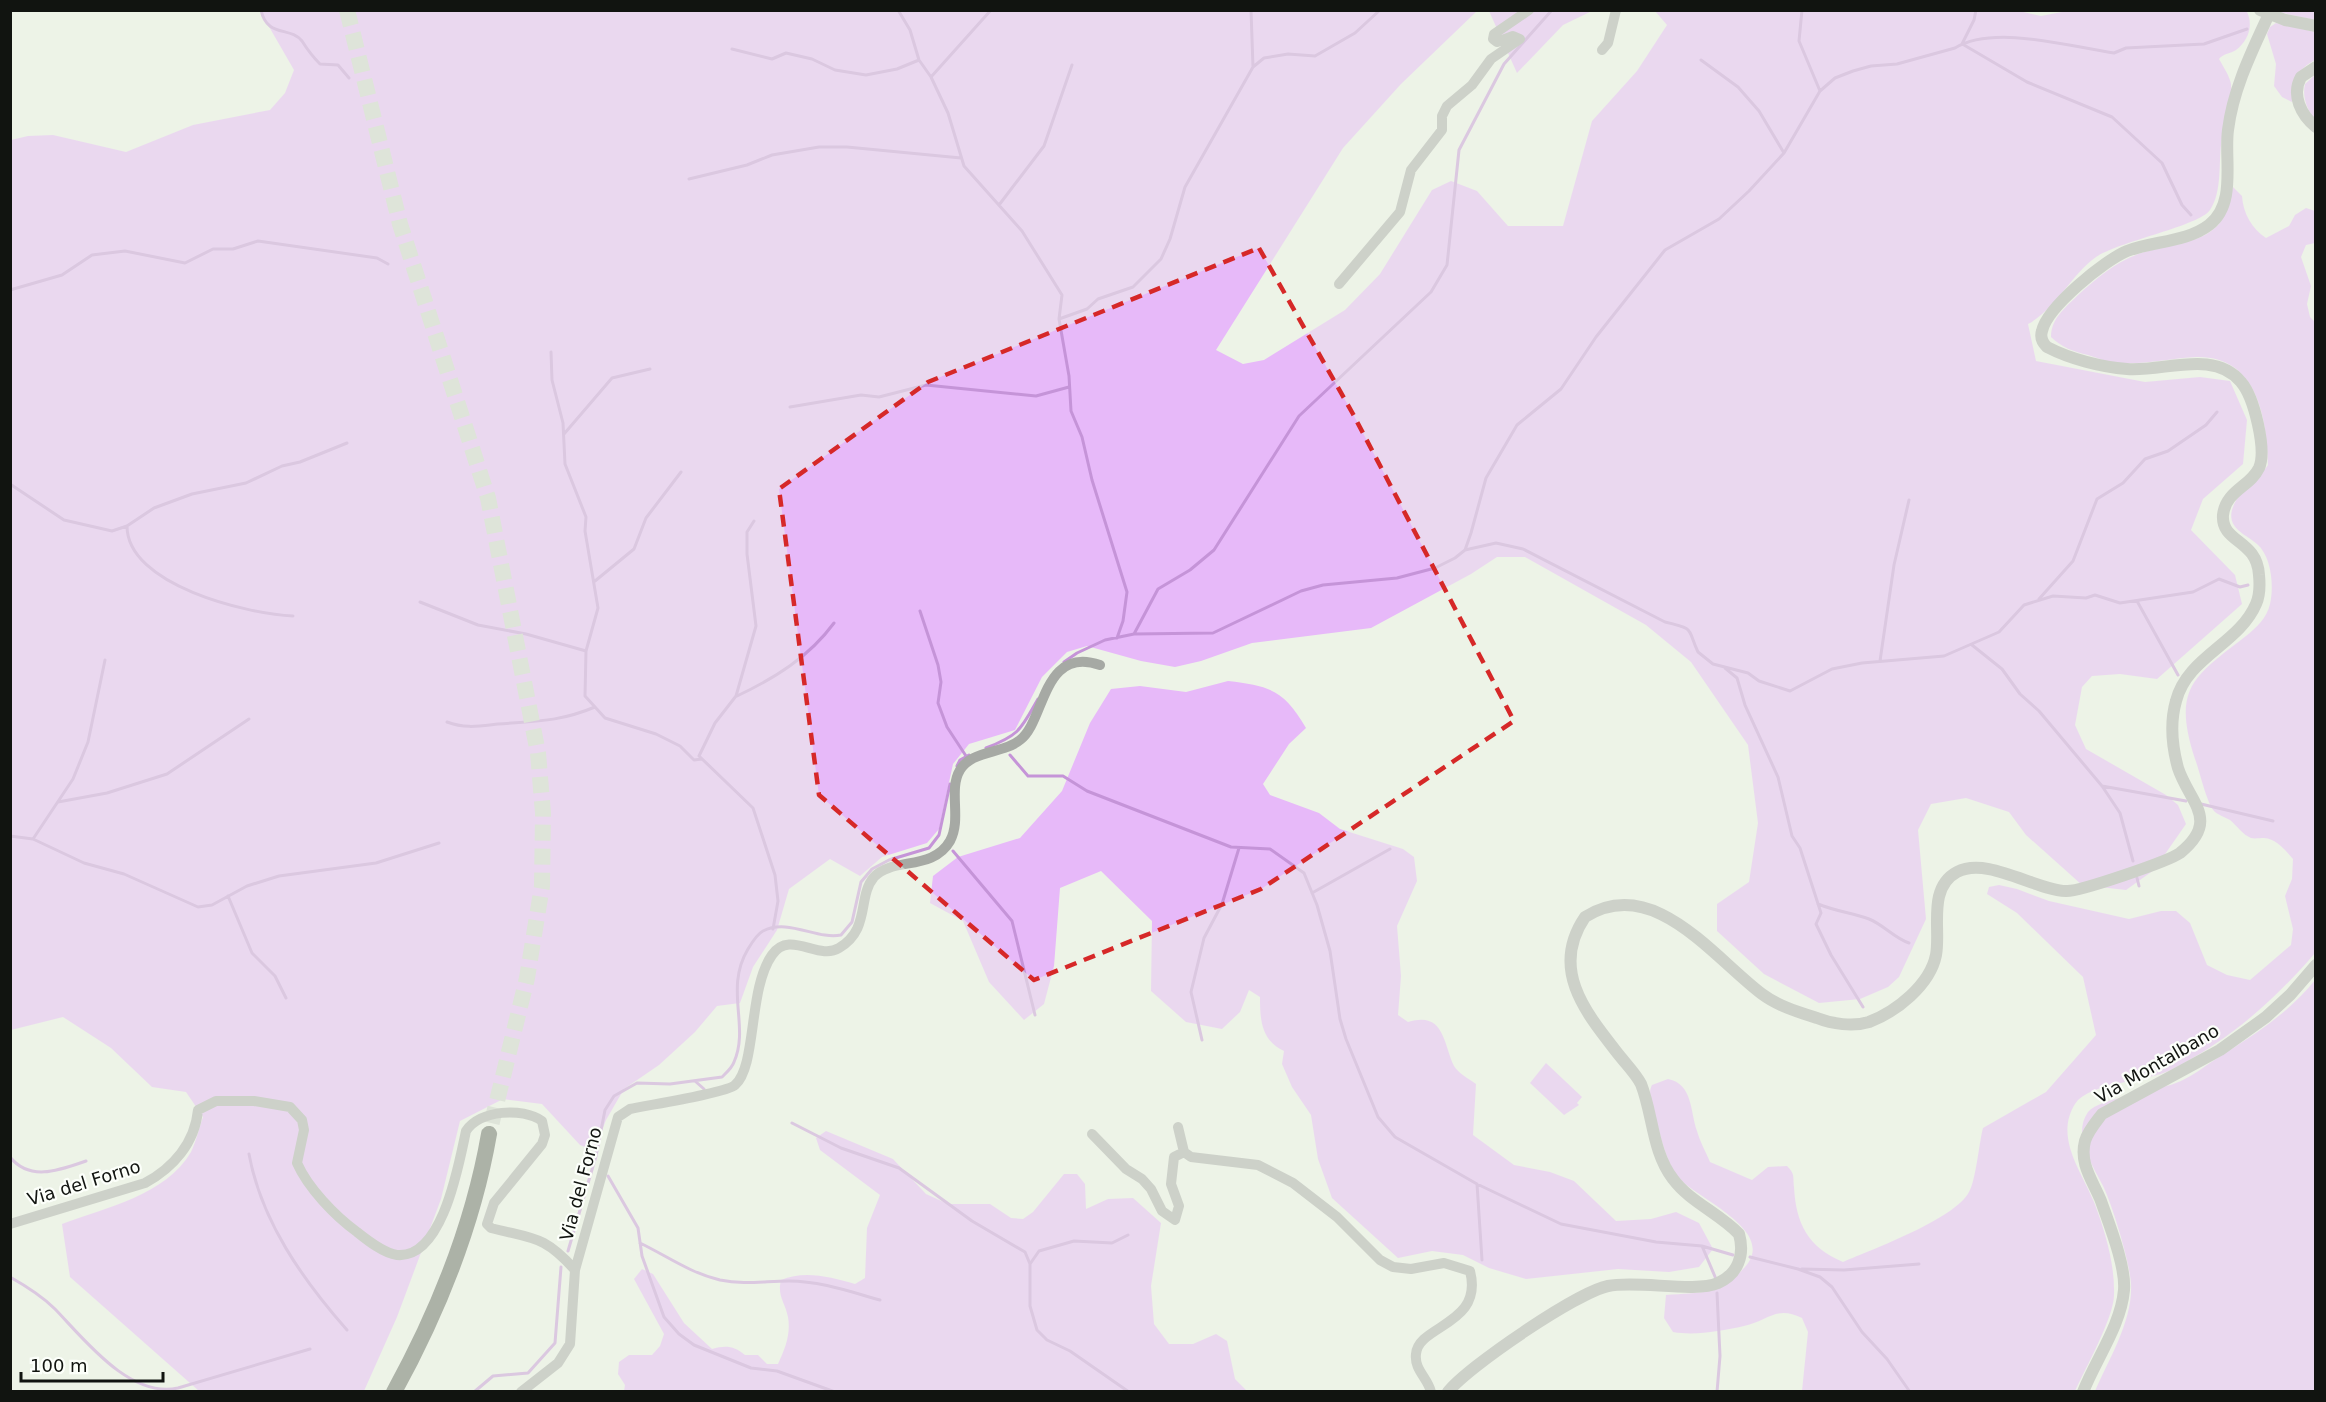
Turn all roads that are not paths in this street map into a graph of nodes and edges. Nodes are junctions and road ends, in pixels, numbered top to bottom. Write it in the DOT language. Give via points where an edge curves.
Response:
graph roads {
  1 [pos="1529,10"];
  2 [pos="1616,10"];
  3 [pos="2264,12"];
  4 [pos="2316,26"];
  5 [pos="1602,50"];
  6 [pos="2316,67"];
  7 [pos="2316,127"];
  8 [pos="1339,284"];
  9 [pos="1100,665"];
  10 [pos="2316,965"];
  11 [pos="1178,1127"];
  12 [pos="489,1134"];
  13 [pos="1092,1134"];
  14 [pos="1184,1152"];
  15 [pos="10,1224"];
  16 [pos="575,1270"];
  17 [pos="394,1392"];
  18 [pos="521,1392"];
  19 [pos="1431,1392"];
  20 [pos="1448,1392"];
  21 [pos="2084,1392"];
  1 -- 8 [label="street" via="1494,34 1494,42 1513,36 1520,39 1491,59 1472,85 1447,106 1442,130 1412,170 1400,212"];
  2 -- 5 [label="street" via="1608,43"];
  3 -- 4 [label="street"];
  3 -- 20 [label="street" via="2228,129 2227,196 2223,207 2211,223 2198,231 2114,258 2054,309 2042,330 2043,343 2048,347 2107,366 2220,366 2238,378 2253,402 2259,467 2230,496 2223,521 2227,533 2257,558 2259,598 2248,621 2187,676 2178,692 2172,718 2179,770 2200,810 2199,829 2178,854 2072,891 1981,868 1959,870 1946,883 1937,906 1937,953 1933,967 1912,994 1866,1023 1825,1021 1782,1006 1689,930 1641,907 1614,904 1585,917 1571,952 1575,990 1586,1012 1638,1078 1671,1178 1739,1234 1741,1257 1731,1274 1716,1284 1607,1286 1591,1293 1467,1373"];
  6 -- 7 [label="street" via="2301,77 2297,95 2302,112"];
  9 -- 16 [label="street, Via del Forno" via="1083,662 1063,670 1042,695 1023,739 962,766 957,777 956,822 951,840 929,858 876,875 868,888 860,923 840,948 831,951 788,944 771,956 757,990 748,1059 736,1084 719,1092 630,1109 618,1117"];
  10 -- 21 [label="street, Via Montalbano" via="2266,1017 2220,1050 2102,1114 2085,1139 2083,1157 2122,1269 2124,1287 2113,1325"];
  11 -- 14 [label="street"];
  12 -- 17 [label="highway" via="476,1197 450,1276"];
  13 -- 14 [label="street" via="1126,1169 1142,1179 1162,1211 1175,1220 1179,1206 1171,1184 1174,1157"];
  14 -- 19 [label="street" via="1206,1160 1258,1165 1293,1183 1393,1268 1444,1263 1470,1271 1472,1279 1464,1309 1454,1321 1419,1343 1418,1367"];
  15 -- 16 [label="street, Via del Forno" via="145,1183 163,1173 193,1137 198,1110 216,1101 254,1101 290,1107 302,1120 304,1130 297,1163 314,1189 369,1242 396,1255 406,1254 424,1245 440,1221 452,1194 471,1124 505,1113 526,1113 542,1121 542,1144 494,1203 487,1224 540,1239"];
  16 -- 18 [label="street, Via del Forno" via="568,1350"];
}
